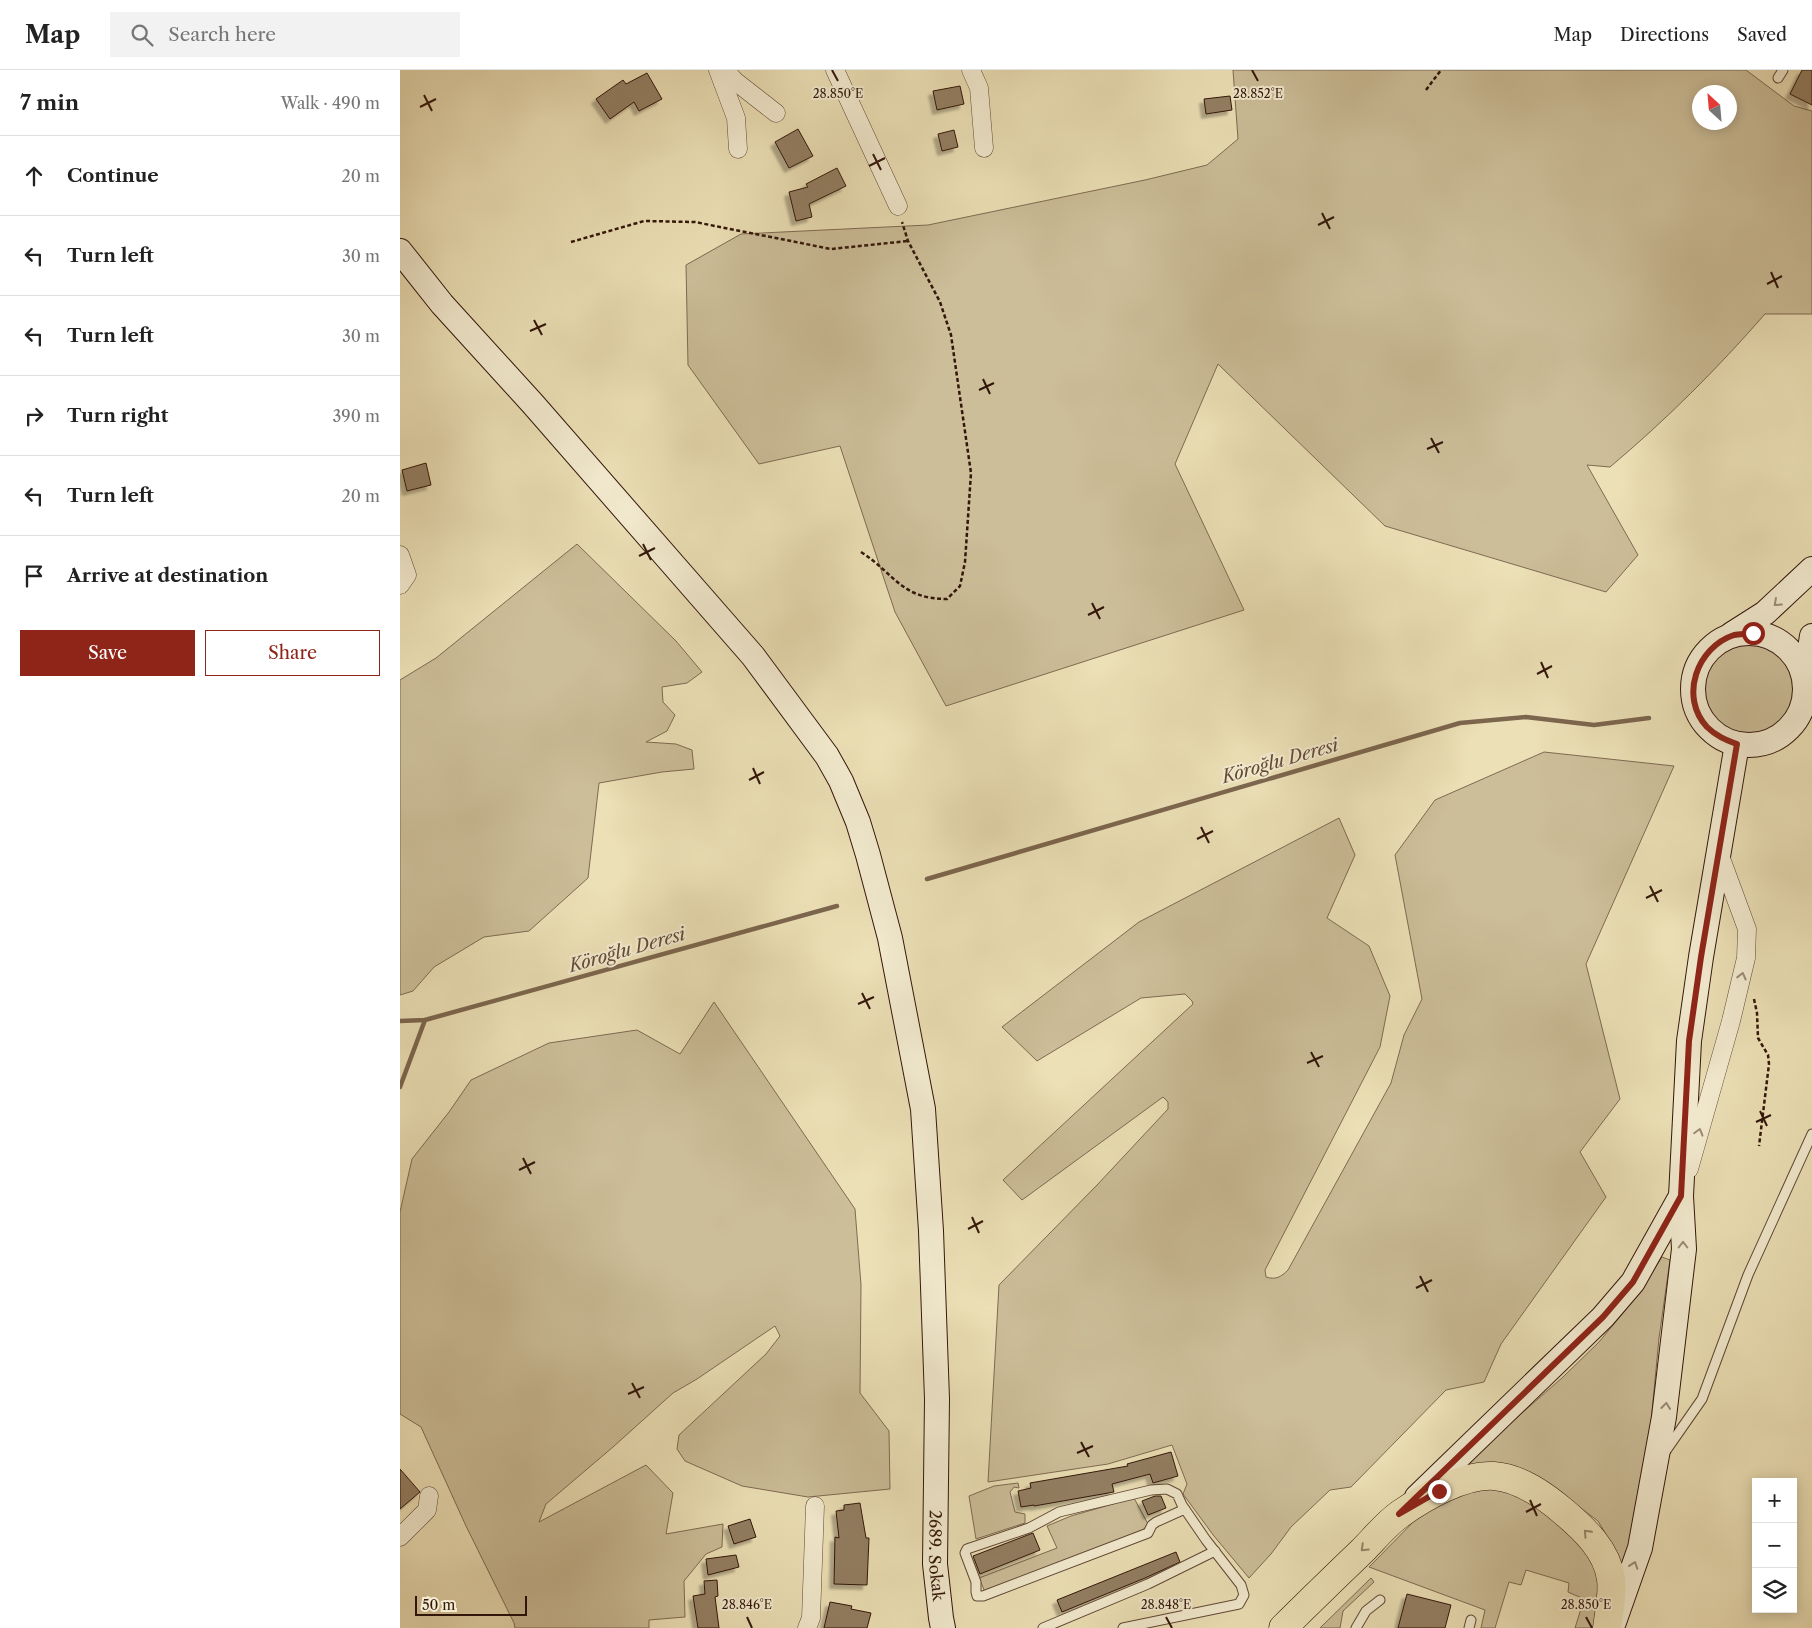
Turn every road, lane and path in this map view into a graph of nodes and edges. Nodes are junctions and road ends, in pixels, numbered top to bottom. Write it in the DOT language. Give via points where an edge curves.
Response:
graph roads {
  1 [pos="718,70"];
  2 [pos="725,70"];
  3 [pos="835,70"];
  4 [pos="971,70"];
  5 [pos="1441,70"];
  6 [pos="1426,90"];
  7 [pos="776,113"];
  8 [pos="984,148"];
  9 [pos="738,149"];
  10 [pos="898,206"];
  11 [pos="908,241"];
  12 [pos="571,242"];
  13 [pos="400,251"];
  14 [pos="861,552"];
  15 [pos="400,555"];
  16 [pos="1812,569"];
  17 [pos="400,585"];
  18 [pos="1812,636"];
  19 [pos="1717,643"];
  20 [pos="1805,680"];
  21 [pos="1737,744"];
  22 [pos="1719,852"];
  23 [pos="1753,995"];
  24 [pos="1812,1134"];
  25 [pos="1760,1146"];
  26 [pos="1681,1196"];
  27 [pos="1655,1466"];
  28 [pos="429,1496"];
  29 [pos="815,1506"];
  30 [pos="1185,1510"];
  31 [pos="1399,1514"];
  32 [pos="400,1537"];
  33 [pos="1215,1552"];
  34 [pos="1380,1600"];
  35 [pos="807,1628"];
  36 [pos="943,1628"];
  37 [pos="1043,1628"];
  38 [pos="1123,1628"];
  39 [pos="1283,1628"];
  40 [pos="1356,1628"];
  41 [pos="1607,1628"];
  42 [pos="1612,1628"];
  1 -- 9 [label="street" via="736,118"];
  2 -- 7 [label="street"];
  3 -- 10 [label="street"];
  4 -- 8 [label="street" via="979,88"];
  5 -- 6 [label="path"];
  10 -- 11 [label="path"];
  11 -- 12 [label="path" via="831,249 695,222 644,221"];
  11 -- 14 [label="path" via="940,302 951,335 972,473 960,586 948,598 930,599 904,589"];
  13 -- 36 [label="main road, 2689. Sokak" via="442,304 753,656 827,756 858,822 890,938 922,1109 931,1231 937,1399 935,1564"];
  15 -- 17 [label="street" via="407,576"];
  16 -- 19 [label="main road, one-way" via="1765,613"];
  18 -- 20 [label="main road"];
  19 -- 20 [label="main road" via="1734,635 1753,633 1772,638 1788,648 1799,663"];
  19 -- 21 [label="main road" via="1704,656 1696,673 1693,692 1697,710 1706,726 1720,738"];
  20 -- 21 [label="main road" via="1805,698 1799,716 1788,730 1764,743"];
  21 -- 22 [label="main road"];
  22 -- 26 [label="main road" via="1689,1041"];
  26 -- 22 [label="street, one-way" via="1746,958 1747,929"];
  23 -- 25 [label="path" via="1758,1038 1770,1064"];
  24 -- 27 [label="lane" via="1748,1275 1702,1399"];
  27 -- 26 [label="main road, one-way" via="1684,1249"];
  26 -- 31 [label="main road" via="1633,1282 1603,1317"];
  42 -- 27 [label="main road, one-way" via="1640,1548"];
  28 -- 32 [label="street" via="427,1510"];
  29 -- 35 [label="street" via="811,1618"];
  30 -- 30 [label="lane" via="1156,1522 1148,1533 977,1596 976,1582 965,1553 967,1549 1029,1528 1059,1512 1159,1489 1177,1494"];
  30 -- 33 [label="lane"];
  31 -- 39 [label="main road, one-way"];
  41 -- 31 [label="main road, one-way" via="1610,1578 1603,1556 1592,1538 1576,1522 1535,1490 1515,1480 1475,1477 1439,1491"];
  33 -- 37 [label="lane"];
  33 -- 38 [label="lane" via="1241,1585 1244,1595 1239,1604"];
  34 -- 40 [label="lane" via="1366,1611"];
}
